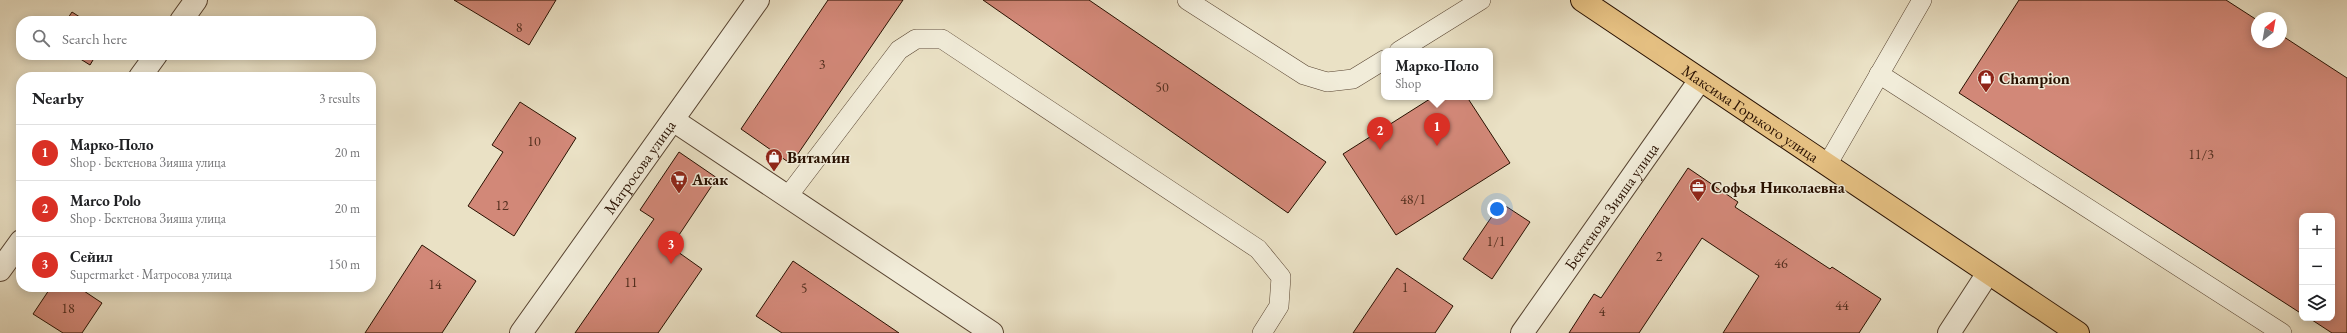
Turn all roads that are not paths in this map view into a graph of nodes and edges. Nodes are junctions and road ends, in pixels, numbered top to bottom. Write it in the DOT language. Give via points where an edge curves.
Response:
graph roads {
  1 [pos="196,0"];
  2 [pos="758,0"];
  3 [pos="1187,0"];
  4 [pos="1481,0"];
  5 [pos="1582,0"];
  6 [pos="1922,0"];
  7 [pos="185,16"];
  8 [pos="1404,48"];
  9 [pos="152,60"];
  10 [pos="1381,62"];
  11 [pos="144,72"];
  12 [pos="1879,74"];
  13 [pos="1700,80"];
  14 [pos="673,120"];
  15 [pos="1828,165"];
  16 [pos="788,196"];
  17 [pos="16,248"];
  18 [pos="0,270"];
  19 [pos="1988,273"];
  20 [pos="521,333"];
  21 [pos="992,333"];
  22 [pos="1262,333"];
  23 [pos="1522,333"];
  24 [pos="1949,333"];
  25 [pos="2078,333"];
  26 [pos="2282,333"];
  1 -- 7 [label="street"];
  2 -- 14 [label="street, Матросова улица"];
  3 -- 10 [label="lane" via="1304,75 1327,82 1353,80"];
  4 -- 8 [label="lane"];
  5 -- 13 [label="main road, Максима Горького улица"];
  6 -- 12 [label="lane"];
  9 -- 11 [label="street"];
  12 -- 15 [label="lane"];
  12 -- 26 [label="lane"];
  13 -- 15 [label="main road, Максима Горького улица"];
  13 -- 23 [label="street, Бектенова Зияша улица"];
  14 -- 16 [label="street"];
  14 -- 20 [label="street, Матросова улица"];
  15 -- 19 [label="main road, Максима Горького улица"];
  16 -- 21 [label="street"];
  16 -- 22 [label="lane" via="900,50 916,39 942,39 1258,249 1281,277 1279,306"];
  17 -- 18 [label="street"];
  19 -- 24 [label="street"];
  19 -- 25 [label="main road, Максима Горького улица"];
}
